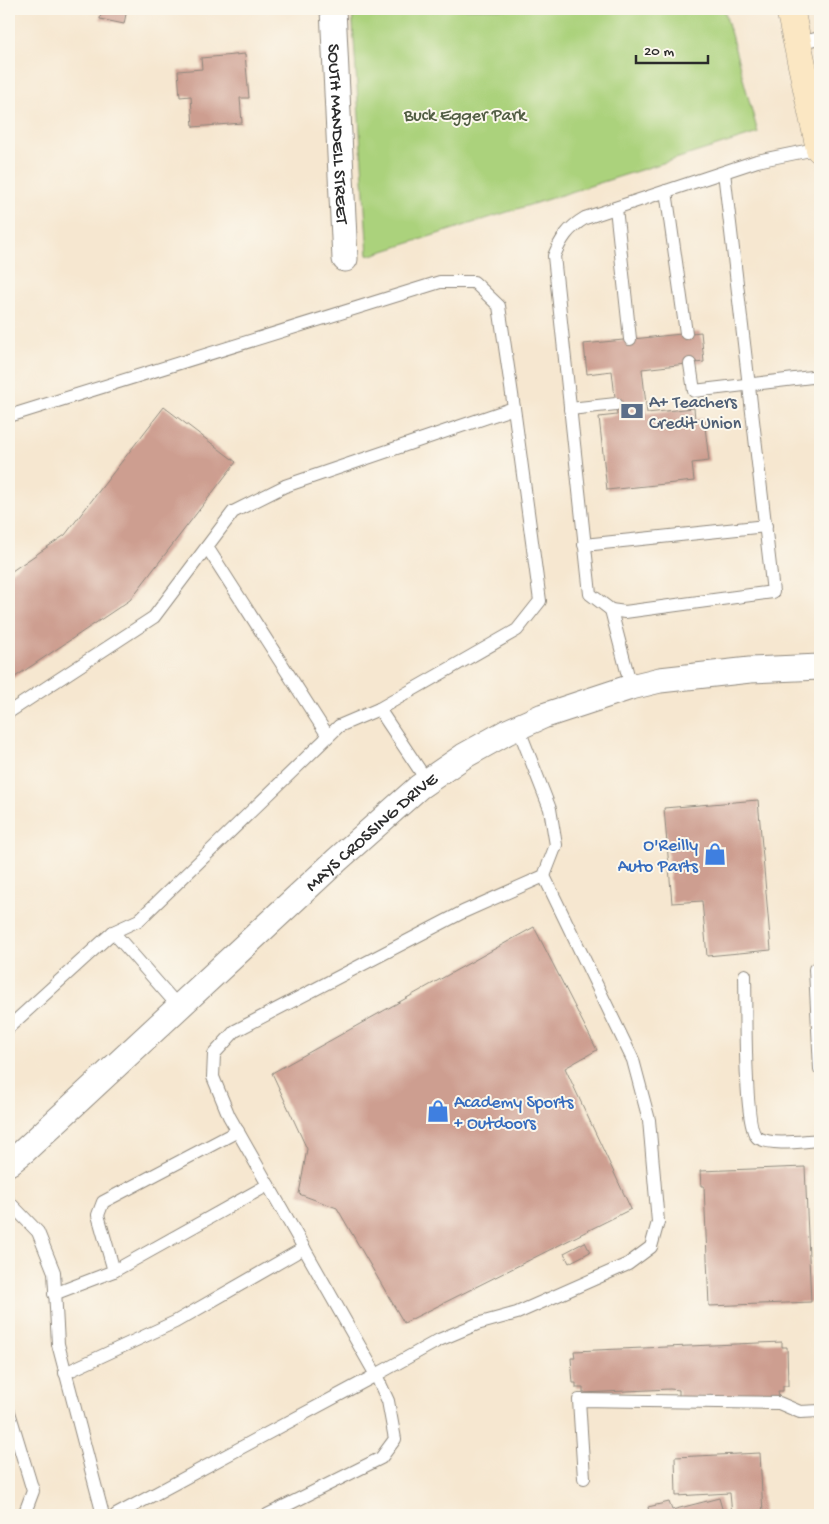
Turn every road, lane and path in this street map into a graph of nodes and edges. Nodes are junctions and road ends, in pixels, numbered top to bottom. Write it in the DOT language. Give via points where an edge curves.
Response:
graph roads {
  1 [pos="333,9"];
  2 [pos="790,9"];
  3 [pos="809,40"];
  4 [pos="820,149"];
  5 [pos="724,172"];
  6 [pos="666,191"];
  7 [pos="616,208"];
  8 [pos="345,259"];
  9 [pos="686,333"];
  10 [pos="630,339"];
  11 [pos="690,364"];
  12 [pos="820,376"];
  13 [pos="750,385"];
  14 [pos="616,404"];
  15 [pos="514,408"];
  16 [pos="570,409"];
  17 [pos="9,416"];
  18 [pos="766,526"];
  19 [pos="584,545"];
  20 [pos="207,547"];
  21 [pos="611,610"];
  22 [pos="820,667"];
  23 [pos="631,687"];
  24 [pos="379,709"];
  25 [pos="9,712"];
  26 [pos="518,727"];
  27 [pos="328,736"];
  28 [pos="427,781"];
  29 [pos="544,876"];
  30 [pos="113,932"];
  31 [pos="815,969"];
  32 [pos="746,975"];
  33 [pos="178,1006"];
  34 [pos="9,1027"];
  35 [pos="820,1069"];
  36 [pos="238,1131"];
  37 [pos="820,1140"];
  38 [pos="9,1163"];
  39 [pos="268,1185"];
  40 [pos="9,1202"];
  41 [pos="304,1248"];
  42 [pos="114,1271"];
  43 [pos="54,1294"];
  44 [pos="66,1374"];
  45 [pos="376,1375"];
  46 [pos="820,1410"];
  47 [pos="9,1412"];
  48 [pos="584,1478"];
  49 [pos="24,1515"];
  50 [pos="103,1515"];
  51 [pos="116,1515"];
  52 [pos="267,1515"];
  1 -- 8 [label="street, SOUTH MANDELL STREET"];
  2 -- 3 [label="main road"];
  3 -- 4 [label="main road"];
  4 -- 5 [label="lane" via="757,161"];
  5 -- 6 [label="lane"];
  5 -- 13 [label="lane"];
  6 -- 7 [label="lane"];
  6 -- 9 [label="lane"];
  7 -- 10 [label="lane"];
  7 -- 16 [label="lane" via="573,225 562,238 554,256"];
  11 -- 13 [label="lane" via="694,391"];
  12 -- 13 [label="lane"];
  13 -- 18 [label="lane"];
  14 -- 16 [label="lane"];
  15 -- 17 [label="lane" via="498,306 474,282 440,282"];
  15 -- 20 [label="lane" via="285,486 233,512"];
  15 -- 24 [label="lane" via="540,601 518,630"];
  16 -- 19 [label="lane"];
  18 -- 19 [label="lane"];
  18 -- 21 [label="lane" via="773,592 625,612"];
  19 -- 21 [label="lane" via="590,594"];
  20 -- 25 [label="lane" via="154,617"];
  20 -- 27 [label="lane"];
  21 -- 23 [label="lane"];
  22 -- 23 [label="street, MAYS CROSSING DRIVE" via="750,670 660,680"];
  23 -- 26 [label="street, MAYS CROSSING DRIVE"];
  24 -- 27 [label="lane" via="339,726"];
  24 -- 28 [label="lane"];
  26 -- 28 [label="street, MAYS CROSSING DRIVE" via="464,756"];
  26 -- 29 [label="lane" via="550,809 556,845"];
  27 -- 30 [label="lane" via="139,920"];
  28 -- 33 [label="street, MAYS CROSSING DRIVE"];
  29 -- 36 [label="lane" via="463,912 235,1031 214,1054 213,1077"];
  29 -- 45 [label="lane" via="633,1060 649,1120 658,1222 651,1247 628,1264 517,1313 477,1324 439,1340"];
  30 -- 33 [label="lane"];
  30 -- 34 [label="lane"];
  31 -- 35 [label="lane"];
  32 -- 37 [label="lane" via="748,1110 752,1132 758,1138 771,1141"];
  33 -- 38 [label="street, MAYS CROSSING DRIVE"];
  36 -- 39 [label="lane"];
  36 -- 42 [label="lane" via="103,1202 98,1215"];
  39 -- 41 [label="lane"];
  39 -- 42 [label="lane"];
  40 -- 43 [label="lane" via="38,1232 54,1272"];
  41 -- 44 [label="lane" via="175,1322"];
  41 -- 45 [label="lane"];
  42 -- 43 [label="lane"];
  43 -- 44 [label="lane" via="58,1344"];
  44 -- 50 [label="lane"];
  45 -- 51 [label="lane"];
  45 -- 52 [label="lane" via="388,1401 395,1439 380,1458"];
  46 -- 48 [label="lane" via="800,1412 779,1403 579,1400"];
  47 -- 49 [label="lane" via="33,1491"];
}
